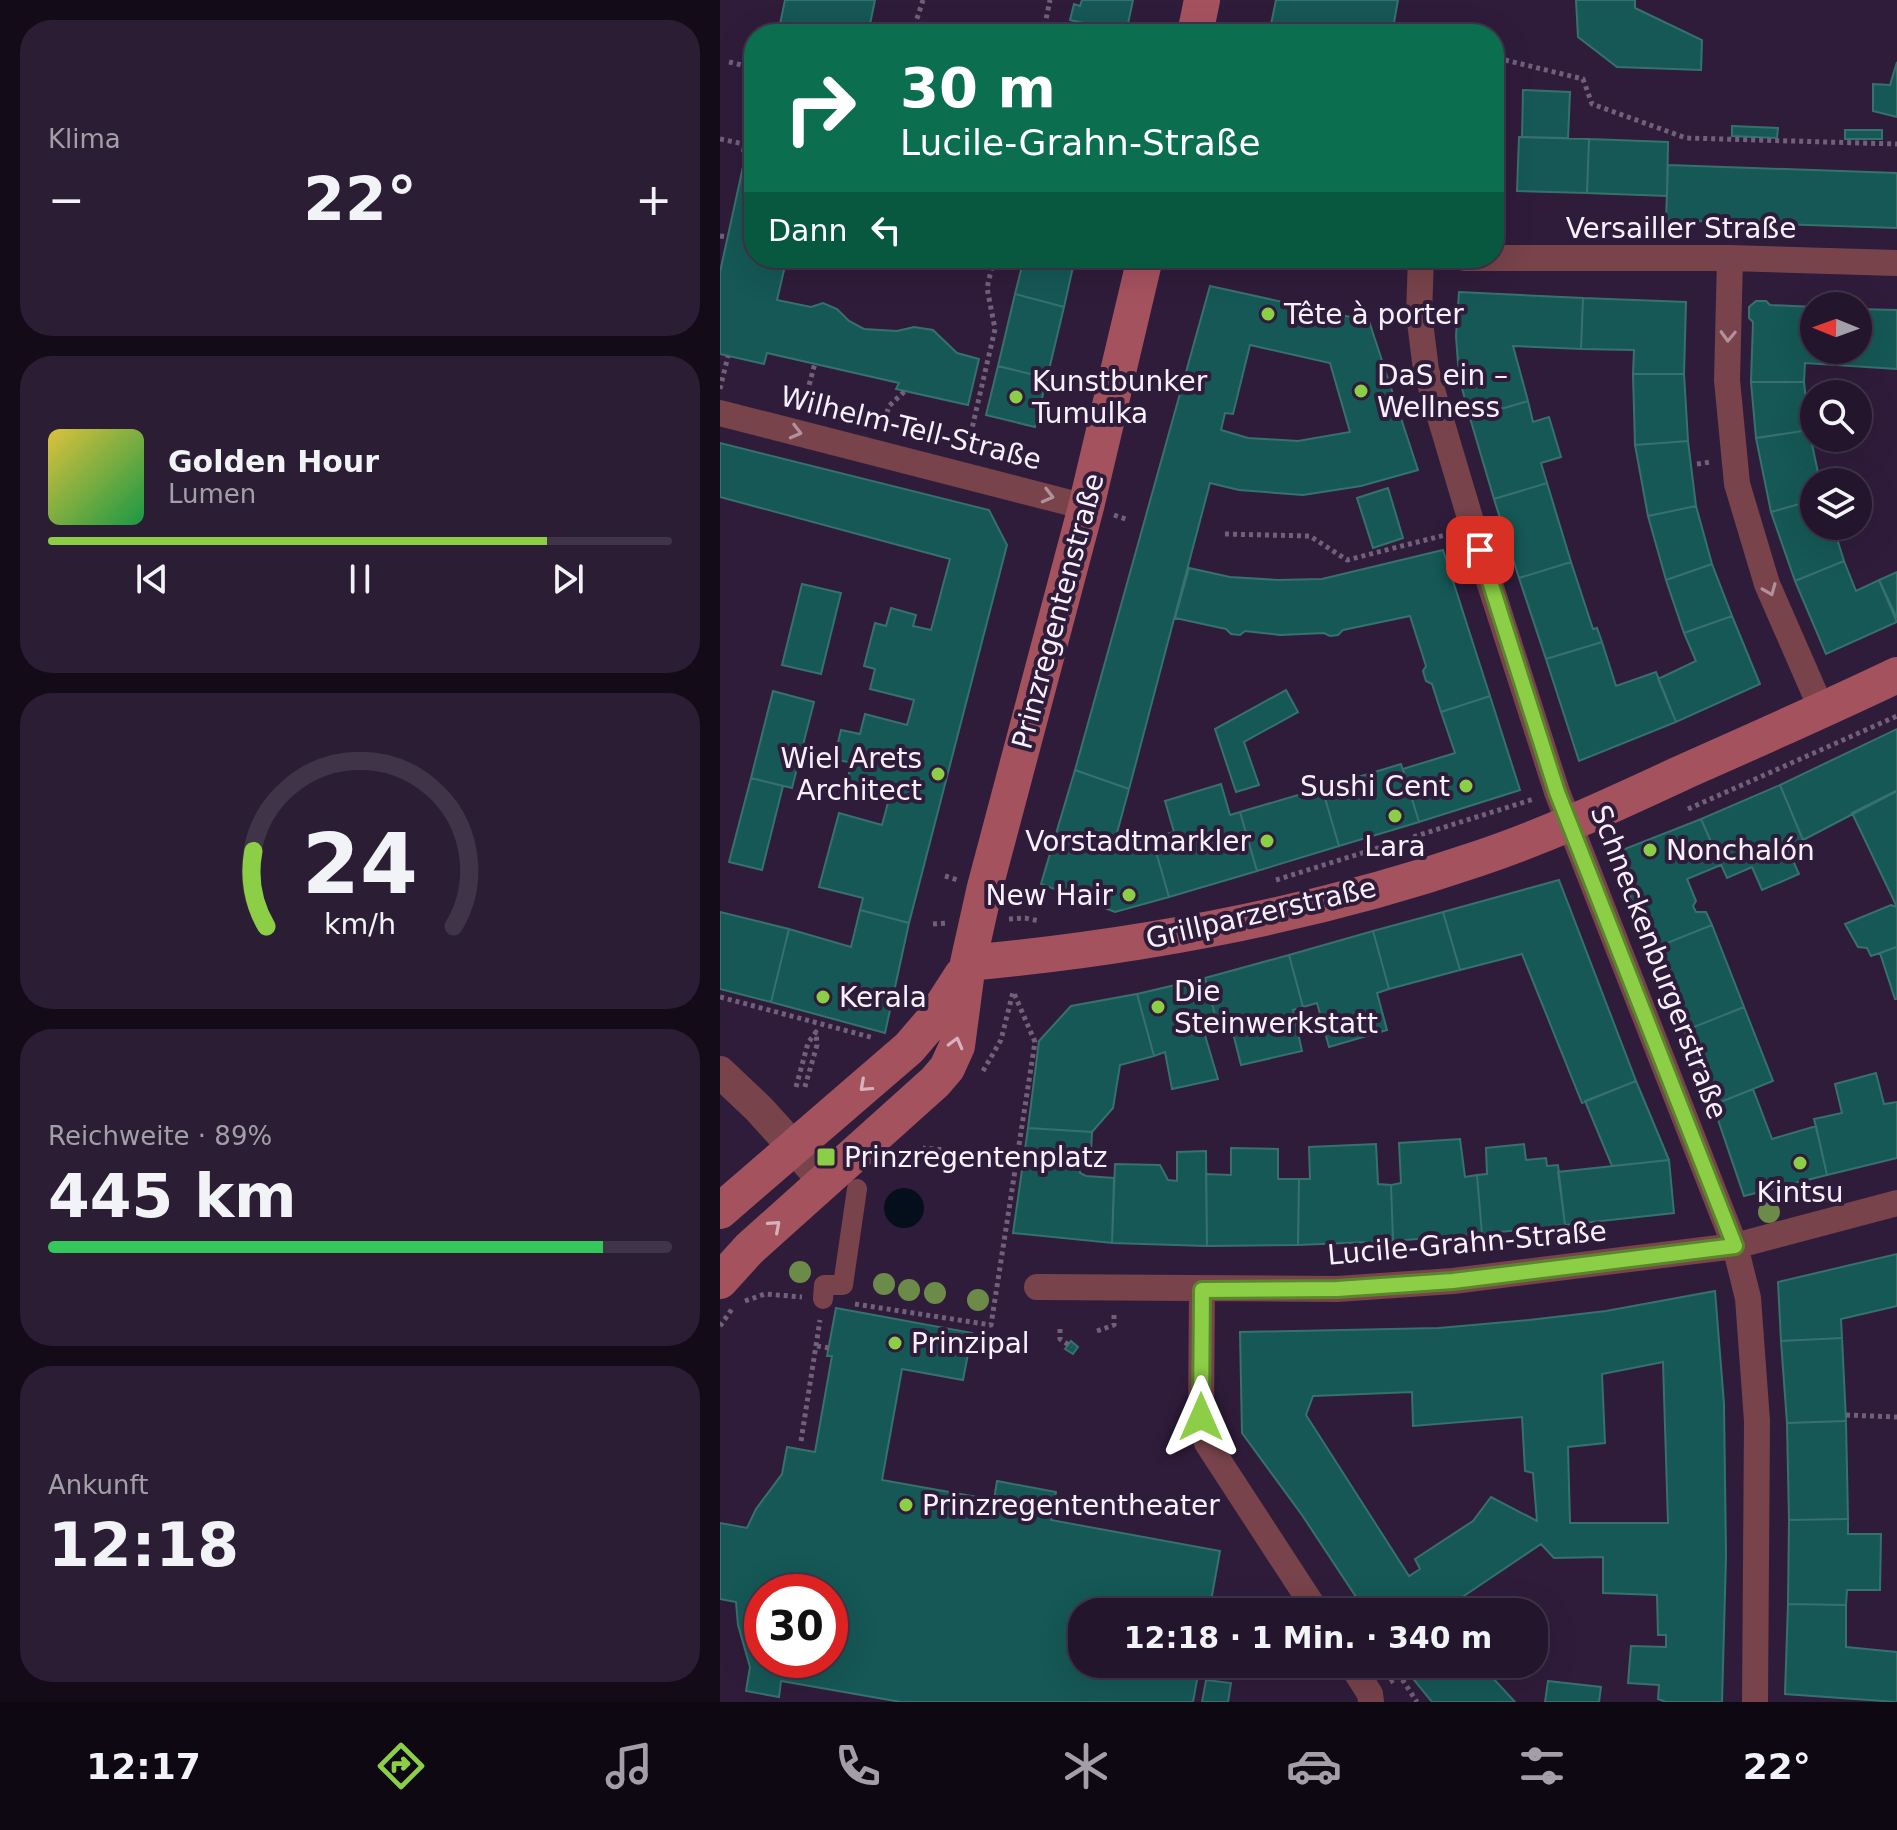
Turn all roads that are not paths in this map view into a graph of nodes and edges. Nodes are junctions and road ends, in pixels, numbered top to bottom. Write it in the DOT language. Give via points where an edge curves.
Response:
graph roads {
  1 [pos="1202,0"];
  2 [pos="1197,24"];
  3 [pos="1504,258"];
  4 [pos="1730,258"];
  5 [pos="1897,263"];
  6 [pos="1143,268"];
  7 [pos="1421,268"];
  8 [pos="720,413"];
  9 [pos="1086,507"];
  10 [pos="1897,675"];
  11 [pos="1822,710"];
  12 [pos="1564,808"];
  13 [pos="968,963"];
  14 [pos="720,1072"];
  15 [pos="795,1149"];
  16 [pos="841,1186"];
  17 [pos="1897,1203"];
  18 [pos="720,1211"];
  19 [pos="1735,1246"];
  20 [pos="1037,1287"];
  21 [pos="1202,1290"];
  22 [pos="728,1293"];
  23 [pos="823,1299"];
  24 [pos="1308,1598"];
  25 [pos="1360,1678"];
  26 [pos="1371,1702"];
  27 [pos="1755,1702"];
  1 -- 2 [label="main road"];
  3 -- 4 [label="street, Versailler Straße"];
  4 -- 5 [label="street, Versailler Straße"];
  4 -- 11 [label="street, one-way" via="1727,380 1737,484 1767,584"];
  6 -- 9 [label="main road, Prinzregentenstraße"];
  7 -- 12 [label="street, Schneckenburgerstraße" via="1419,314 1426,370"];
  8 -- 9 [label="street, Wilhelm-Tell-Straße, one-way"];
  9 -- 13 [label="main road, Prinzregentenstraße"];
  10 -- 11 [label="main road, Grillparzerstraße"];
  11 -- 12 [label="main road, Grillparzerstraße"];
  12 -- 13 [label="main road, Grillparzerstraße" via="1477,859 1302,908 1144,940"];
  12 -- 19 [label="street, Schneckenburgerstraße"];
  13 -- 15 [label="main road, Prinzregentenstraße, one-way" via="922,1035"];
  16 -- 13 [label="main road, Prinzregentenstraße, one-way" via="947,1068 957,1046"];
  14 -- 15 [label="street"];
  15 -- 16 [label="street"];
  15 -- 18 [label="main road, Prinzregentenstraße"];
  22 -- 16 [label="main road, Prinzregentenstraße, one-way" via="749,1249"];
  16 -- 23 [label="street" via="843,1285 824,1285"];
  17 -- 19 [label="street, Lucile-Grahn-Straße"];
  19 -- 21 [label="street, Lucile-Grahn-Straße" via="1453,1281"];
  19 -- 27 [label="street, Schneckenburgerstraße" via="1748,1298 1757,1421"];
  20 -- 21 [label="street, Lucile-Grahn-Straße"];
  21 -- 24 [label="street" via="1201,1417 1207,1443"];
  25 -- 26 [label="street"];
}
